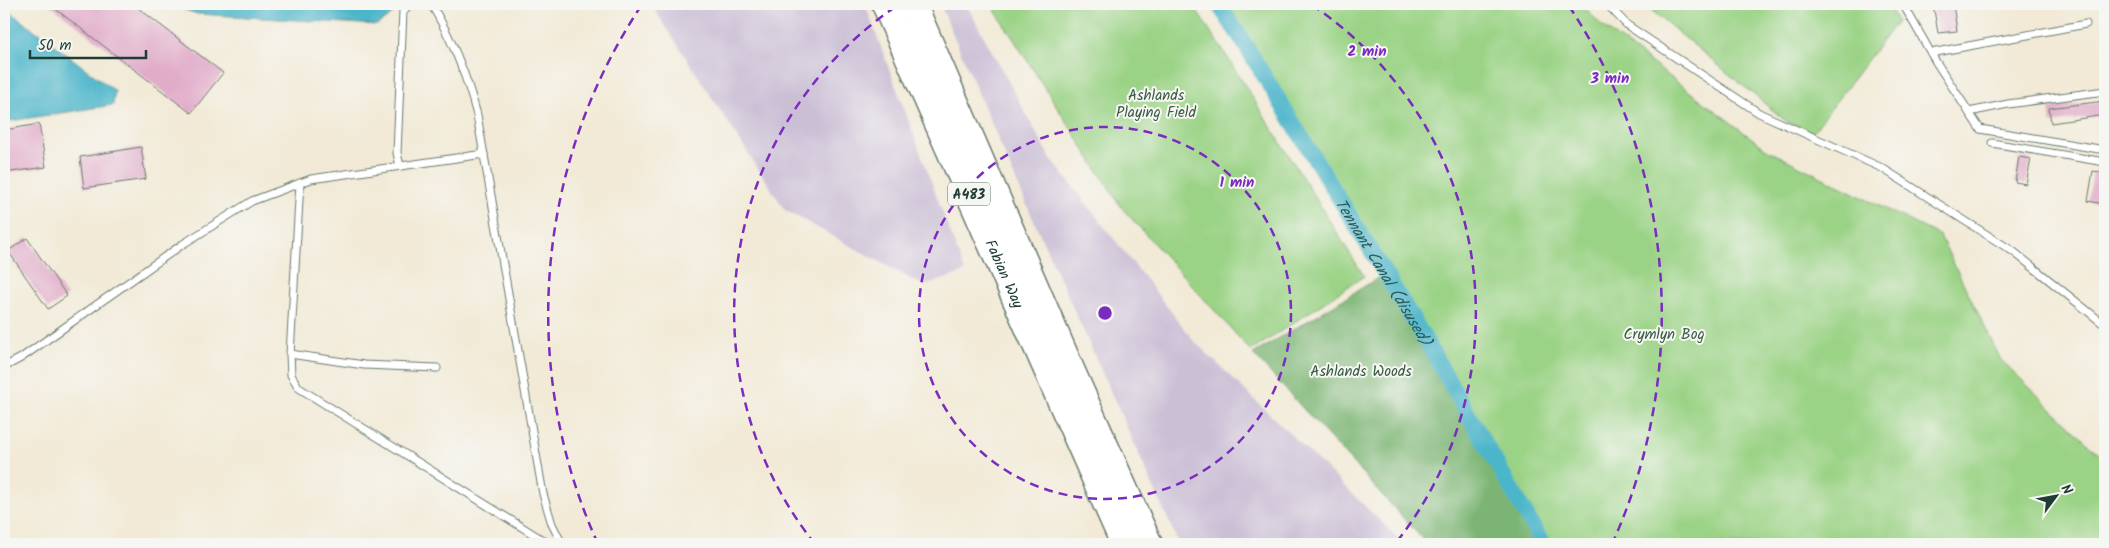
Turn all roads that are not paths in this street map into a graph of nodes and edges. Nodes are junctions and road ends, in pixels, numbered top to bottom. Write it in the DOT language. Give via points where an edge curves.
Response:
graph roads {
  1 [pos="410,4"];
  2 [pos="431,4"];
  3 [pos="885,4"];
  4 [pos="913,4"];
  5 [pos="1607,4"];
  6 [pos="1903,4"];
  7 [pos="2086,24"];
  8 [pos="1931,53"];
  9 [pos="2105,91"];
  10 [pos="1969,112"];
  11 [pos="1992,143"];
  12 [pos="2105,150"];
  13 [pos="484,154"];
  14 [pos="2105,162"];
  15 [pos="400,166"];
  16 [pos="300,183"];
  17 [pos="2105,325"];
  18 [pos="290,354"];
  19 [pos="4,367"];
  20 [pos="437,368"];
  21 [pos="1063,379"];
  22 [pos="1138,538"];
  23 [pos="549,544"];
  24 [pos="562,544"];
  1 -- 15 [label="lane" via="403,11 397,153"];
  2 -- 13 [label="lane" via="448,32 468,80"];
  3 -- 21 [label="highway, Fabian Way / A483"];
  4 -- 21 [label="highway, Fabian Way / A483"];
  5 -- 17 [label="lane" via="1627,25 1759,114 1882,168 2014,252"];
  6 -- 8 [label="lane"];
  7 -- 8 [label="lane"];
  8 -- 10 [label="lane"];
  9 -- 10 [label="lane"];
  10 -- 12 [label="lane" via="1980,128"];
  11 -- 14 [label="lane"];
  13 -- 15 [label="lane"];
  13 -- 24 [label="lane" via="542,494"];
  15 -- 16 [label="lane"];
  16 -- 18 [label="lane"];
  16 -- 19 [label="lane" via="252,200"];
  18 -- 20 [label="lane" via="364,365"];
  18 -- 23 [label="lane" via="291,375 299,388"];
  21 -- 22 [label="highway, Fabian Way / A483"];
  21 -- 22 [label="highway, Fabian Way / A483" via="1104,500"];
}
